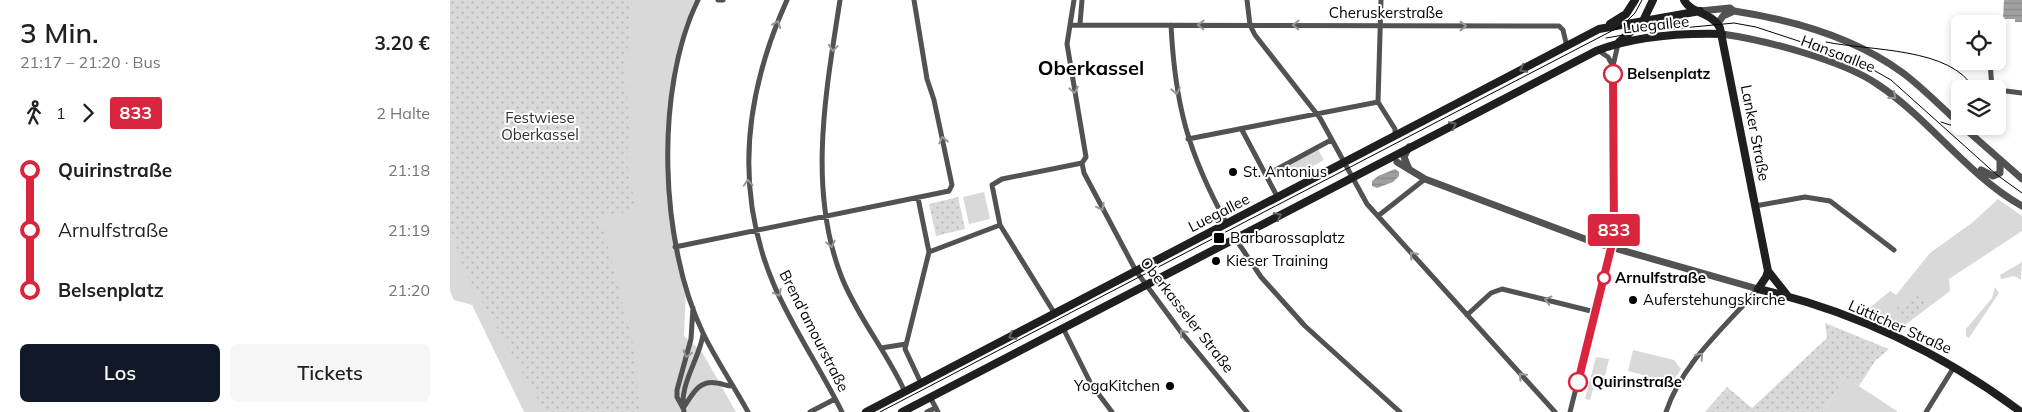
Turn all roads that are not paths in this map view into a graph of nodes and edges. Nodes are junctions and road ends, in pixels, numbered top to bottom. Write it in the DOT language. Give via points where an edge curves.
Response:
graph roads {
  1 [pos="698,0"];
  2 [pos="718,0"];
  3 [pos="723,0"];
  4 [pos="787,0"];
  5 [pos="840,0"];
  6 [pos="914,0"];
  7 [pos="1074,0"];
  8 [pos="1082,0"];
  9 [pos="1247,0"];
  10 [pos="1381,0"];
  11 [pos="1635,0"];
  12 [pos="1653,0"];
  13 [pos="1684,0"];
  14 [pos="1700,11"];
  15 [pos="1734,11"];
  16 [pos="1643,21"];
  17 [pos="1718,23"];
  18 [pos="1080,24"];
  19 [pos="1171,24"];
  20 [pos="1072,25"];
  21 [pos="1250,25"];
  22 [pos="1380,26"];
  23 [pos="1599,29"];
  24 [pos="1722,34"];
  25 [pos="1619,42"];
  26 [pos="1567,46"];
  27 [pos="1596,51"];
  28 [pos="1613,66"];
  29 [pos="2006,91"];
  30 [pos="2022,93"];
  31 [pos="1378,102"];
  32 [pos="1317,114"];
  33 [pos="1951,114"];
  34 [pos="1242,130"];
  35 [pos="1974,135"];
  36 [pos="1396,136"];
  37 [pos="1188,139"];
  38 [pos="1331,140"];
  39 [pos="1410,147"];
  40 [pos="1387,159"];
  41 [pos="1397,162"];
  42 [pos="2000,162"];
  43 [pos="1082,163"];
  44 [pos="1343,163"];
  45 [pos="1409,169"];
  46 [pos="1974,169"];
  47 [pos="1266,175"];
  48 [pos="1350,175"];
  49 [pos="1425,179"];
  50 [pos="2022,179"];
  51 [pos="918,198"];
  52 [pos="1278,198"];
  53 [pos="1755,206"];
  54 [pos="2022,206"];
  55 [pos="1378,216"];
  56 [pos="825,218"];
  57 [pos="1227,224"];
  58 [pos="1000,225"];
  59 [pos="756,231"];
  60 [pos="1235,238"];
  61 [pos="675,247"];
  62 [pos="1612,247"];
  63 [pos="1894,250"];
  64 [pos="929,252"];
  65 [pos="1136,271"];
  66 [pos="1768,271"];
  67 [pos="1147,284"];
  68 [pos="1758,289"];
  69 [pos="1787,295"];
  70 [pos="693,306"];
  71 [pos="1595,312"];
  72 [pos="1055,314"];
  73 [pos="1467,315"];
  74 [pos="1063,328"];
  75 [pos="704,335"];
  76 [pos="691,340"];
  77 [pos="906,344"];
  78 [pos="881,348"];
  79 [pos="1954,366"];
  80 [pos="921,383"];
  81 [pos="733,386"];
  82 [pos="905,392"];
  83 [pos="835,398"];
  84 [pos="930,398"];
  85 [pos="683,410"];
  86 [pos="913,410"];
  87 [pos="937,410"];
  88 [pos="748,412"];
  89 [pos="810,412"];
  90 [pos="842,412"];
  91 [pos="866,412"];
  92 [pos="902,412"];
  93 [pos="927,412"];
  94 [pos="1112,412"];
  95 [pos="1247,412"];
  96 [pos="1400,412"];
  97 [pos="1555,412"];
  98 [pos="1570,412"];
  99 [pos="1666,412"];
  100 [pos="1926,412"];
  101 [pos="2021,412"];
  1 -- 61 [label="street" via="678,64 669,125 668,186"];
  2 -- 3 [label="street"];
  59 -- 4 [label="street, Brend'amourstraße, one-way" via="749,193 748,150 765,55"];
  5 -- 56 [label="street, one-way" via="824,117"];
  51 -- 6 [label="street, one-way" via="951,188"];
  7 -- 20 [label="street, Oberkasseler Straße"];
  8 -- 18 [label="street"];
  9 -- 21 [label="street"];
  10 -- 22 [label="street"];
  11 -- 23 [label="main road" via="1622,18"];
  12 -- 16 [label="main road"];
  13 -- 14 [label="main road" via="1688,7"];
  14 -- 15 [label="street, Hansaallee" via="1730,8"];
  14 -- 16 [label="main road, Luegallee"];
  14 -- 17 [label="main road"];
  15 -- 17 [label="street" via="1722,16"];
  15 -- 33 [label="street, Hansaallee" via="1795,22 1882,59"];
  16 -- 23 [label="main road, Luegallee"];
  16 -- 25 [label="main road"];
  17 -- 24 [label="main road, Lanker Straße"];
  18 -- 19 [label="street, Cheruskerstraße"];
  18 -- 20 [label="street, Cheruskerstraße"];
  21 -- 19 [label="street, Cheruskerstraße, one-way"];
  19 -- 37 [label="street, one-way" via="1176,89"];
  20 -- 43 [label="street, Oberkasseler Straße, one-way" via="1068,44 1086,156"];
  22 -- 21 [label="street, Cheruskerstraße, one-way"];
  21 -- 32 [label="street"];
  22 -- 26 [label="street, Cheruskerstraße, one-way" via="1558,26 1563,30"];
  22 -- 31 [label="street"];
  23 -- 26 [label="main road, Luegallee"];
  24 -- 25 [label="main road, Luegallee"];
  24 -- 46 [label="street, Hansaallee, one-way" via="1771,44 1870,79"];
  24 -- 53 [label="main road, Lanker Straße"];
  25 -- 27 [label="main road, Luegallee"];
  25 -- 28 [label="street"];
  26 -- 36 [label="main road, Luegallee, one-way"];
  27 -- 28 [label="street" via="1606,54"];
  39 -- 27 [label="main road, Luegallee, one-way"];
  28 -- 62 [label="street"];
  29 -- 30 [label="street"];
  31 -- 32 [label="street"];
  31 -- 36 [label="street"];
  32 -- 34 [label="street"];
  32 -- 38 [label="street"];
  34 -- 37 [label="street"];
  34 -- 47 [label="street"];
  35 -- 42 [label="street, Hansaallee"];
  36 -- 44 [label="main road, Luegallee"];
  37 -- 57 [label="street" via="1196,164"];
  38 -- 44 [label="street"];
  38 -- 47 [label="street"];
  39 -- 40 [label="main road, Luegallee"];
  39 -- 45 [label="street" via="1404,157"];
  40 -- 41 [label="main road"];
  40 -- 48 [label="main road, Luegallee"];
  41 -- 45 [label="street"];
  42 -- 46 [label="street, Hansaallee" via="2000,172 1994,176"];
  42 -- 50 [label="street, Hansaallee"];
  43 -- 58 [label="street" via="1002,179 992,185"];
  43 -- 65 [label="street, Oberkasseler Straße, one-way" via="1088,182"];
  44 -- 48 [label="street"];
  44 -- 52 [label="main road, Luegallee"];
  45 -- 49 [label="street"];
  46 -- 54 [label="street, Hansaallee"];
  47 -- 52 [label="street"];
  48 -- 55 [label="street"];
  60 -- 48 [label="main road, Luegallee, one-way"];
  49 -- 55 [label="street"];
  49 -- 62 [label="street"];
  51 -- 56 [label="street"];
  51 -- 64 [label="street"];
  52 -- 57 [label="main road, Luegallee"];
  53 -- 63 [label="street" via="1805,197 1830,201"];
  53 -- 66 [label="main road, Lanker Straße"];
  73 -- 55 [label="street, one-way"];
  56 -- 59 [label="street"];
  56 -- 78 [label="street, one-way" via="842,279"];
  57 -- 65 [label="main road, Luegallee"];
  58 -- 64 [label="street"];
  58 -- 72 [label="street"];
  59 -- 61 [label="street"];
  59 -- 83 [label="street, Brend'amourstraße, one-way" via="774,285"];
  60 -- 67 [label="main road, Luegallee"];
  60 -- 96 [label="street" via="1261,277 1305,326"];
  61 -- 70 [label="street"];
  62 -- 68 [label="street"];
  62 -- 71 [label="street"];
  64 -- 77 [label="street"];
  65 -- 67 [label="street, Oberkasseler Straße"];
  65 -- 72 [label="main road, Luegallee"];
  66 -- 68 [label="main road"];
  66 -- 69 [label="main road, Lanker Straße"];
  67 -- 74 [label="main road, Luegallee"];
  95 -- 67 [label="street, Oberkasseler Straße, one-way"];
  68 -- 69 [label="main road, Lütticher Straße"];
  99 -- 68 [label="street, one-way" via="1686,371"];
  69 -- 79 [label="main road, Lütticher Straße" via="1877,329"];
  70 -- 75 [label="street"];
  70 -- 76 [label="street"];
  71 -- 73 [label="street, one-way" via="1502,289 1491,293"];
  71 -- 98 [label="street"];
  72 -- 80 [label="main road, Luegallee, one-way"];
  97 -- 73 [label="street, one-way"];
  74 -- 84 [label="main road, Luegallee"];
  74 -- 94 [label="street" via="1091,384"];
  75 -- 76 [label="street"];
  75 -- 81 [label="street"];
  75 -- 85 [label="street" via="685,387"];
  76 -- 85 [label="street, one-way" via="677,390"];
  77 -- 78 [label="street"];
  77 -- 80 [label="street" via="906,355"];
  78 -- 82 [label="street"];
  79 -- 100 [label="street"];
  79 -- 101 [label="main road, Lütticher Straße"];
  80 -- 82 [label="main road, Luegallee"];
  81 -- 85 [label="street" via="716,382 705,384 693,392"];
  81 -- 88 [label="street"];
  82 -- 91 [label="main road, Luegallee"];
  83 -- 89 [label="street"];
  83 -- 90 [label="street, Brend'amourstraße"];
  84 -- 86 [label="main road, Luegallee"];
  84 -- 87 [label="street"];
  86 -- 92 [label="main road, Luegallee"];
  87 -- 93 [label="street"];
}
